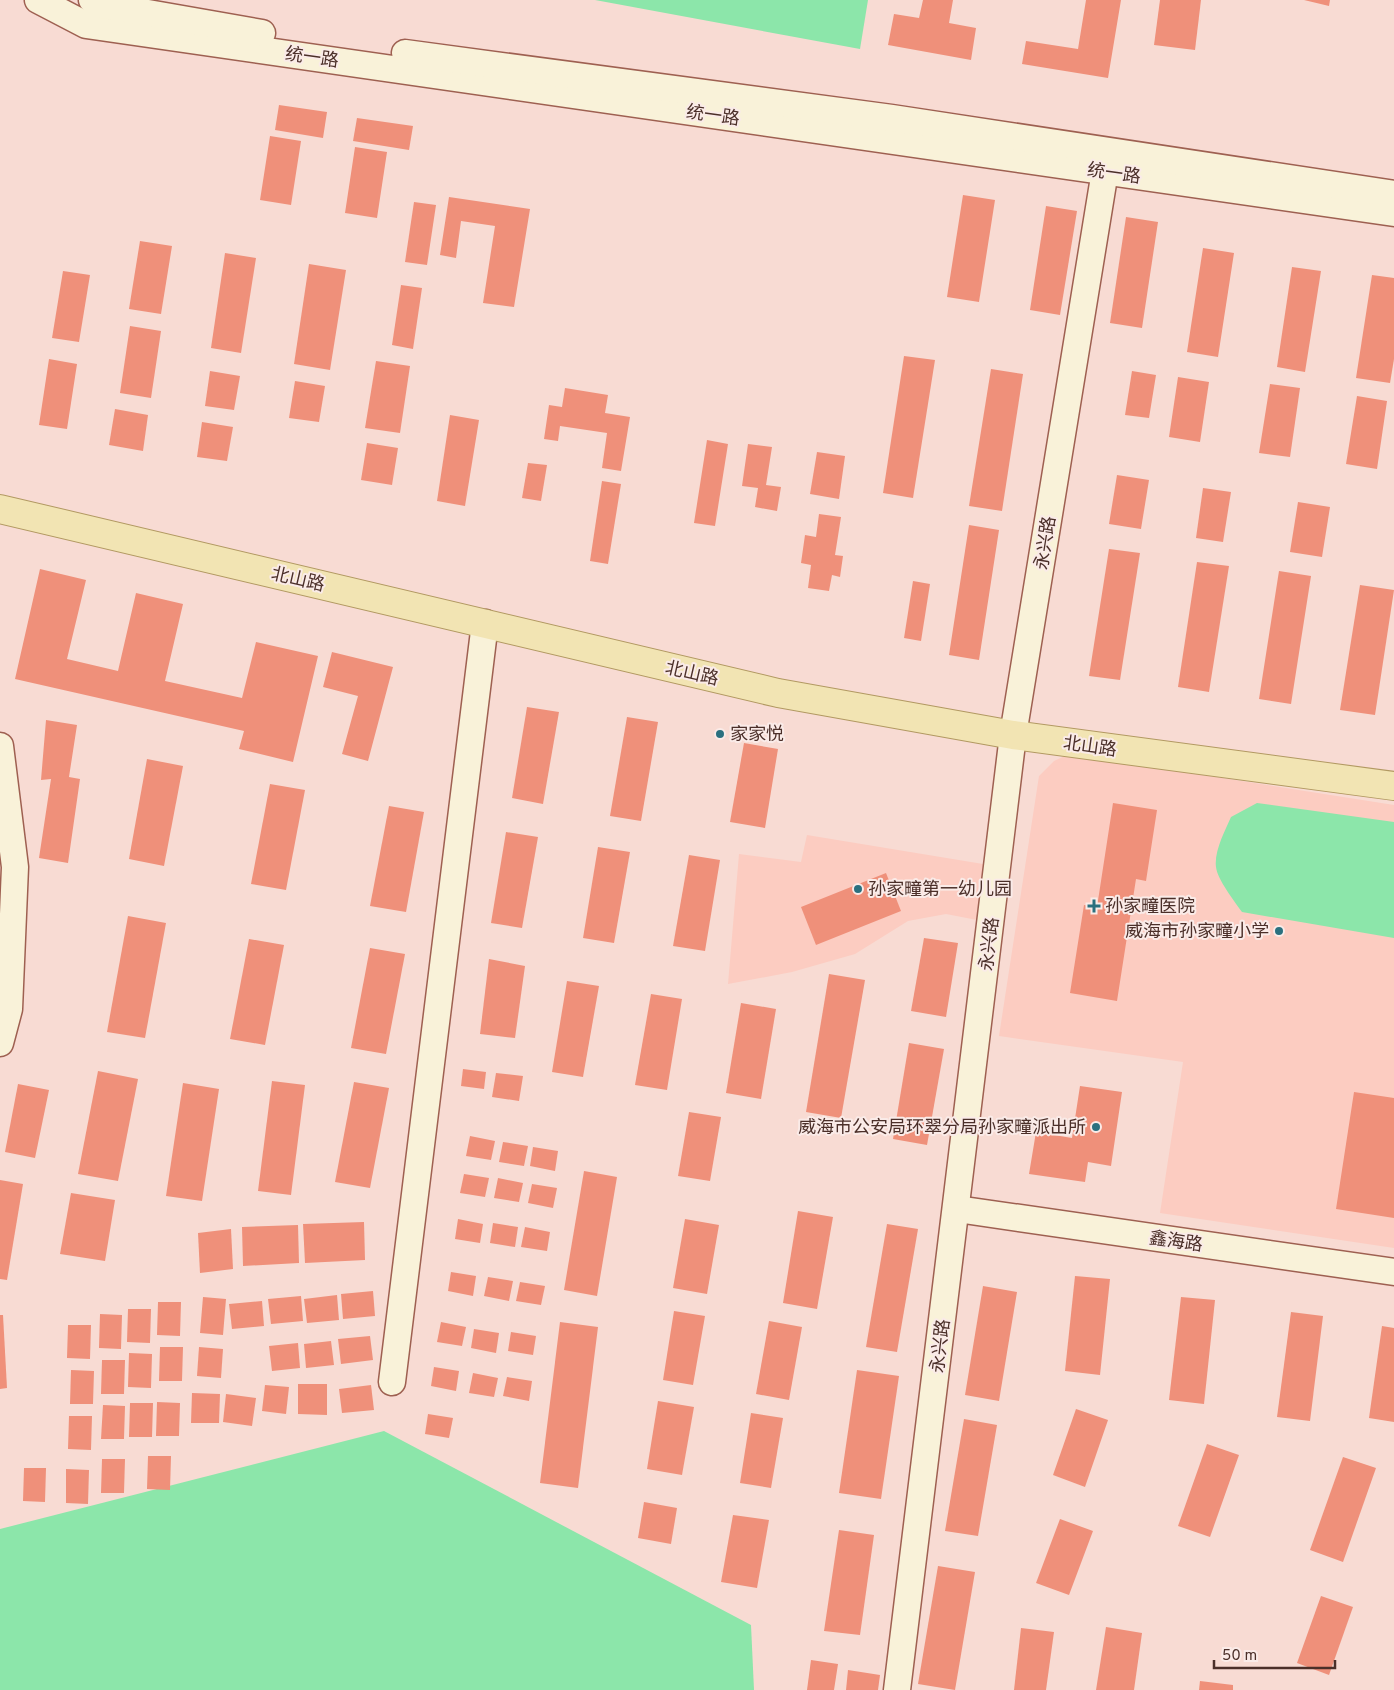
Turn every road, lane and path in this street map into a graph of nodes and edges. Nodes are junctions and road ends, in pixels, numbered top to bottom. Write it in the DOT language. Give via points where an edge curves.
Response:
graph roads {
  1 [pos="38,0"];
  2 [pos="92,0"];
  3 [pos="1104,171"];
  4 [pos="1394,194"];
  5 [pos="1394,213"];
  6 [pos="0,509"];
  7 [pos="485,623"];
  8 [pos="1014,735"];
  9 [pos="0,746"];
  10 [pos="1394,786"];
  11 [pos="0,1043"];
  12 [pos="957,1210"];
  13 [pos="1394,1272"];
  14 [pos="392,1382"];
  15 [pos="897,1690"];
  1 -- 3 [label="street, 统一路" via="86,25"];
  2 -- 4 [label="street, 统一路" via="102,5 285,37 892,118"];
  3 -- 5 [label="street, 统一路"];
  3 -- 8 [label="street, 永兴路"];
  6 -- 7 [label="main road, 北山路"];
  7 -- 8 [label="main road, 北山路" via="778,694"];
  7 -- 14 [label="street"];
  8 -- 10 [label="main road, 北山路"];
  8 -- 12 [label="street, 永兴路"];
  9 -- 11 [label="street" via="15,867 9,1009"];
  12 -- 13 [label="street, 鑫海路"];
  12 -- 15 [label="street, 永兴路"];
}
